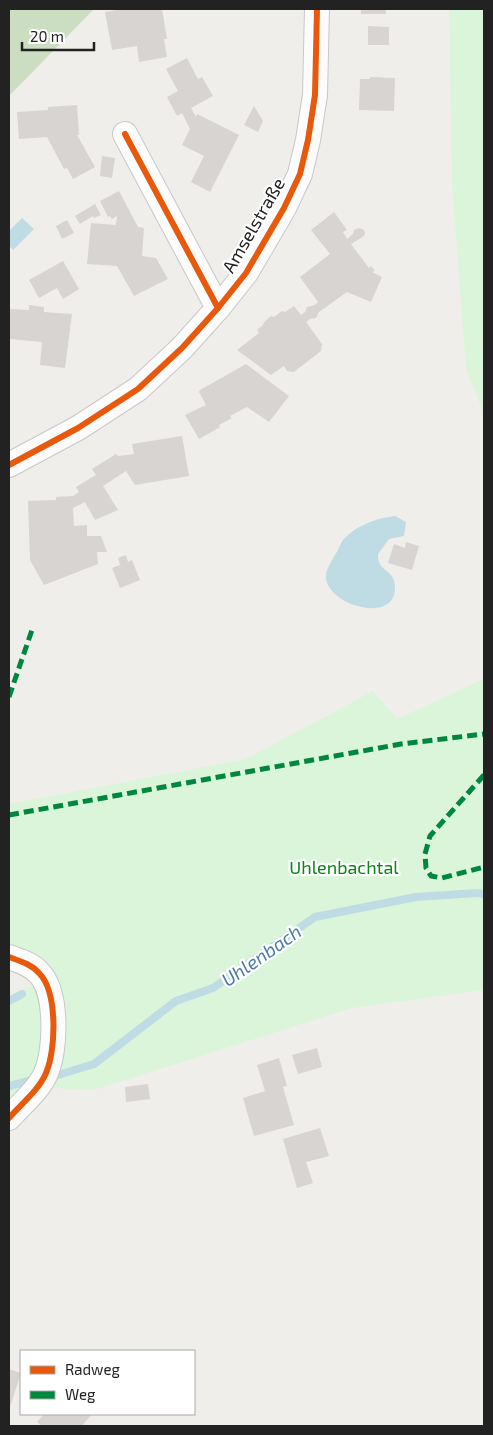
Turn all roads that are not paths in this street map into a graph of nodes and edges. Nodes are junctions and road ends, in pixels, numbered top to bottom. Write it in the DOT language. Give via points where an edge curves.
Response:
graph roads {
  1 [pos="317,9"];
  2 [pos="126,134"];
  3 [pos="218,308"];
  4 [pos="9,465"];
  5 [pos="9,957"];
  6 [pos="9,1118"];
  1 -- 3 [label="street, Amselstraße" via="315,95 300,174 246,273"];
  2 -- 3 [label="street"];
  3 -- 4 [label="street, Amselstraße" via="138,389 78,428"];
  5 -- 6 [label="street" via="27,964 40,974 49,988 54,1030 46,1074"];
}
